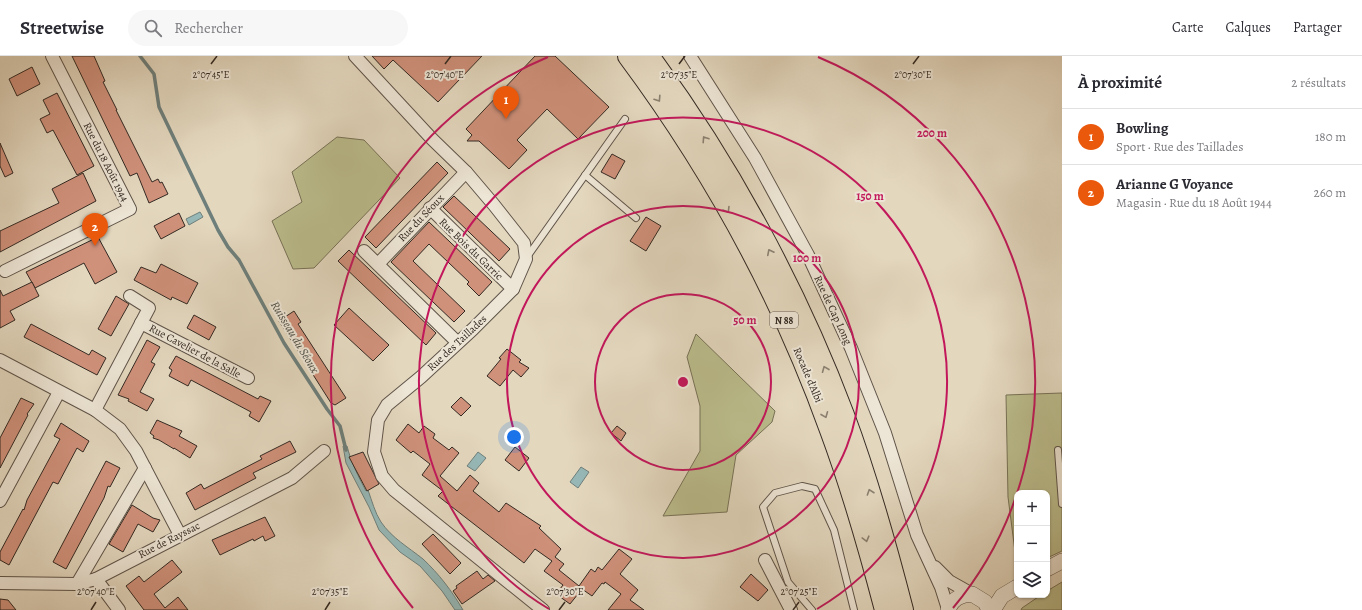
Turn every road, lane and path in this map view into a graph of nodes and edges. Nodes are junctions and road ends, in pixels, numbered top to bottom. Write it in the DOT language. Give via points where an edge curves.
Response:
graph roads {
  1 [pos="52,56"];
  2 [pos="355,56"];
  3 [pos="628,56"];
  4 [pos="649,56"];
  5 [pos="689,56"];
  6 [pos="625,120"];
  7 [pos="466,172"];
  8 [pos="585,175"];
  9 [pos="430,208"];
  10 [pos="636,218"];
  11 [pos="364,251"];
  12 [pos="526,258"];
  13 [pos="378,264"];
  14 [pos="5,270"];
  15 [pos="512,289"];
  16 [pos="130,296"];
  17 [pos="141,323"];
  18 [pos="457,342"];
  19 [pos="0,360"];
  20 [pos="248,378"];
  21 [pos="59,392"];
  22 [pos="95,410"];
  23 [pos="1058,450"];
  24 [pos="324,451"];
  25 [pos="145,468"];
  26 [pos="0,501"];
  27 [pos="1062,504"];
  28 [pos="180,535"];
  29 [pos="765,560"];
  30 [pos="1062,561"];
  31 [pos="931,564"];
  32 [pos="1050,567"];
  33 [pos="96,579"];
  34 [pos="0,583"];
  35 [pos="77,584"];
  36 [pos="1014,589"];
  37 [pos="975,596"];
  38 [pos="1002,596"];
  39 [pos="948,609"];
  40 [pos="119,610"];
  41 [pos="543,610"];
  42 [pos="791,610"];
  43 [pos="812,610"];
  44 [pos="854,610"];
  45 [pos="884,610"];
  46 [pos="903,610"];
  47 [pos="989,610"];
  48 [pos="993,610"];
  1 -- 14 [label="street, Rue du 18 Août 1944" via="130,209"];
  2 -- 7 [label="street"];
  3 -- 45 [label="highway, Rocade d'Albi / N 88, one-way" via="692,151 738,229 781,313 830,430 864,531"];
  46 -- 4 [label="highway, Rocade d'Albi / N 88, one-way" via="880,522 844,416 796,304 754,220 708,143"];
  5 -- 31 [label="street, Rue de Cap Long" via="755,158 808,255 844,333 885,433 917,535"];
  6 -- 8 [label="lane"];
  7 -- 9 [label="street, Rue du Séoux"];
  7 -- 12 [label="street" via="524,243"];
  8 -- 10 [label="lane"];
  8 -- 12 [label="lane"];
  9 -- 13 [label="street, Rue du Séoux"];
  9 -- 15 [label="street, Rue Bois du Garric"];
  11 -- 13 [label="street"];
  12 -- 15 [label="street, Rue des Taillades"];
  13 -- 18 [label="street"];
  15 -- 18 [label="street, Rue des Taillades"];
  16 -- 17 [label="street, Rue Cavelier de la Salle" via="149,308"];
  17 -- 20 [label="street, Rue Cavelier de la Salle"];
  17 -- 22 [label="street, Rue Cavelier de la Salle"];
  18 -- 41 [label="street, Rue des Taillades" via="387,405 378,420 374,438 377,466 394,490"];
  19 -- 21 [label="street"];
  21 -- 22 [label="street"];
  21 -- 26 [label="street"];
  22 -- 25 [label="street" via="120,429 136,450"];
  23 -- 27 [label="lane"];
  24 -- 28 [label="street, Rue de Rayssac" via="292,478"];
  25 -- 28 [label="street"];
  25 -- 35 [label="street"];
  28 -- 33 [label="street, Rue de Rayssac"];
  29 -- 42 [label="street"];
  30 -- 32 [label="street"];
  31 -- 37 [label="street, Rue de Cap Long" via="949,581"];
  31 -- 39 [label="street, Rue de Cap Long"];
  33 -- 35 [label="street, Rue de Rayssac"];
  33 -- 40 [label="street"];
  34 -- 35 [label="street, Rue de Rayssac"];
  36 -- 38 [label="street"];
  37 -- 38 [label="street"];
  37 -- 39 [label="street" via="957,598"];
  37 -- 47 [label="street" via="985,602"];
  38 -- 48 [label="street"];
  43 -- 44 [label="lane" via="788,582 763,507 775,493 802,486 815,489 834,530"];
}
